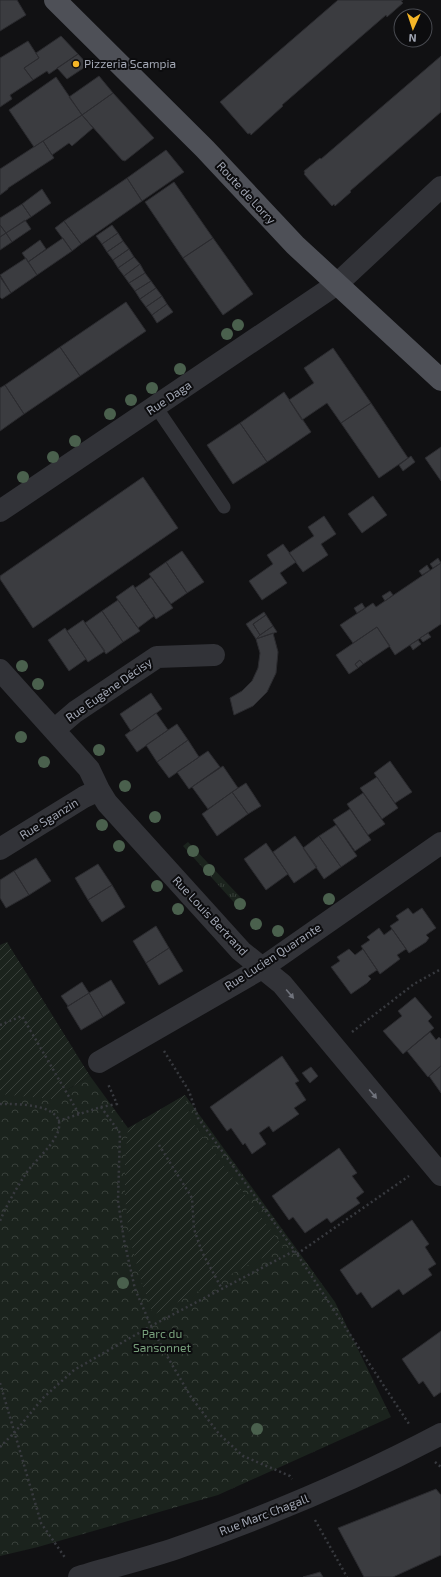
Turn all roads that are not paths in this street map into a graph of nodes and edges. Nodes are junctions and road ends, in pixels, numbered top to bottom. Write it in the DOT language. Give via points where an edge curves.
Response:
graph roads {
  1 [pos="55,0"];
  2 [pos="441,186"];
  3 [pos="337,284"];
  4 [pos="441,380"];
  5 [pos="156,406"];
  6 [pos="224,507"];
  7 [pos="0,511"];
  8 [pos="214,655"];
  9 [pos="0,670"];
  10 [pos="54,730"];
  11 [pos="98,790"];
  12 [pos="441,843"];
  13 [pos="0,849"];
  14 [pos="262,968"];
  15 [pos="99,1062"];
  16 [pos="441,1175"];
  17 [pos="441,1434"];
  18 [pos="73,1570"];
  1 -- 3 [label="main road, Route de Lorry" via="205,149 295,245"];
  2 -- 3 [label="street, Rue Daga"];
  3 -- 4 [label="main road, Route de Lorry"];
  3 -- 5 [label="street, Rue Daga"];
  5 -- 6 [label="lane"];
  5 -- 7 [label="street, Rue Daga"];
  8 -- 10 [label="street, Rue Eugène Décisy" via="157,657 75,712"];
  9 -- 10 [label="street, Rue Louis Bertrand"];
  10 -- 11 [label="street, Rue Louis Bertrand" via="89,769"];
  11 -- 13 [label="street, Rue Sganzin"];
  11 -- 14 [label="street, Rue Louis Bertrand" via="241,951"];
  12 -- 14 [label="street, Rue Lucien Quarante"];
  14 -- 15 [label="street, Rue Lucien Quarante"];
  14 -- 16 [label="street, Rue Louis Bertrand, one-way" via="282,984"];
  17 -- 18 [label="street, Rue Marc Chagall" via="274,1512 176,1548"];
}
